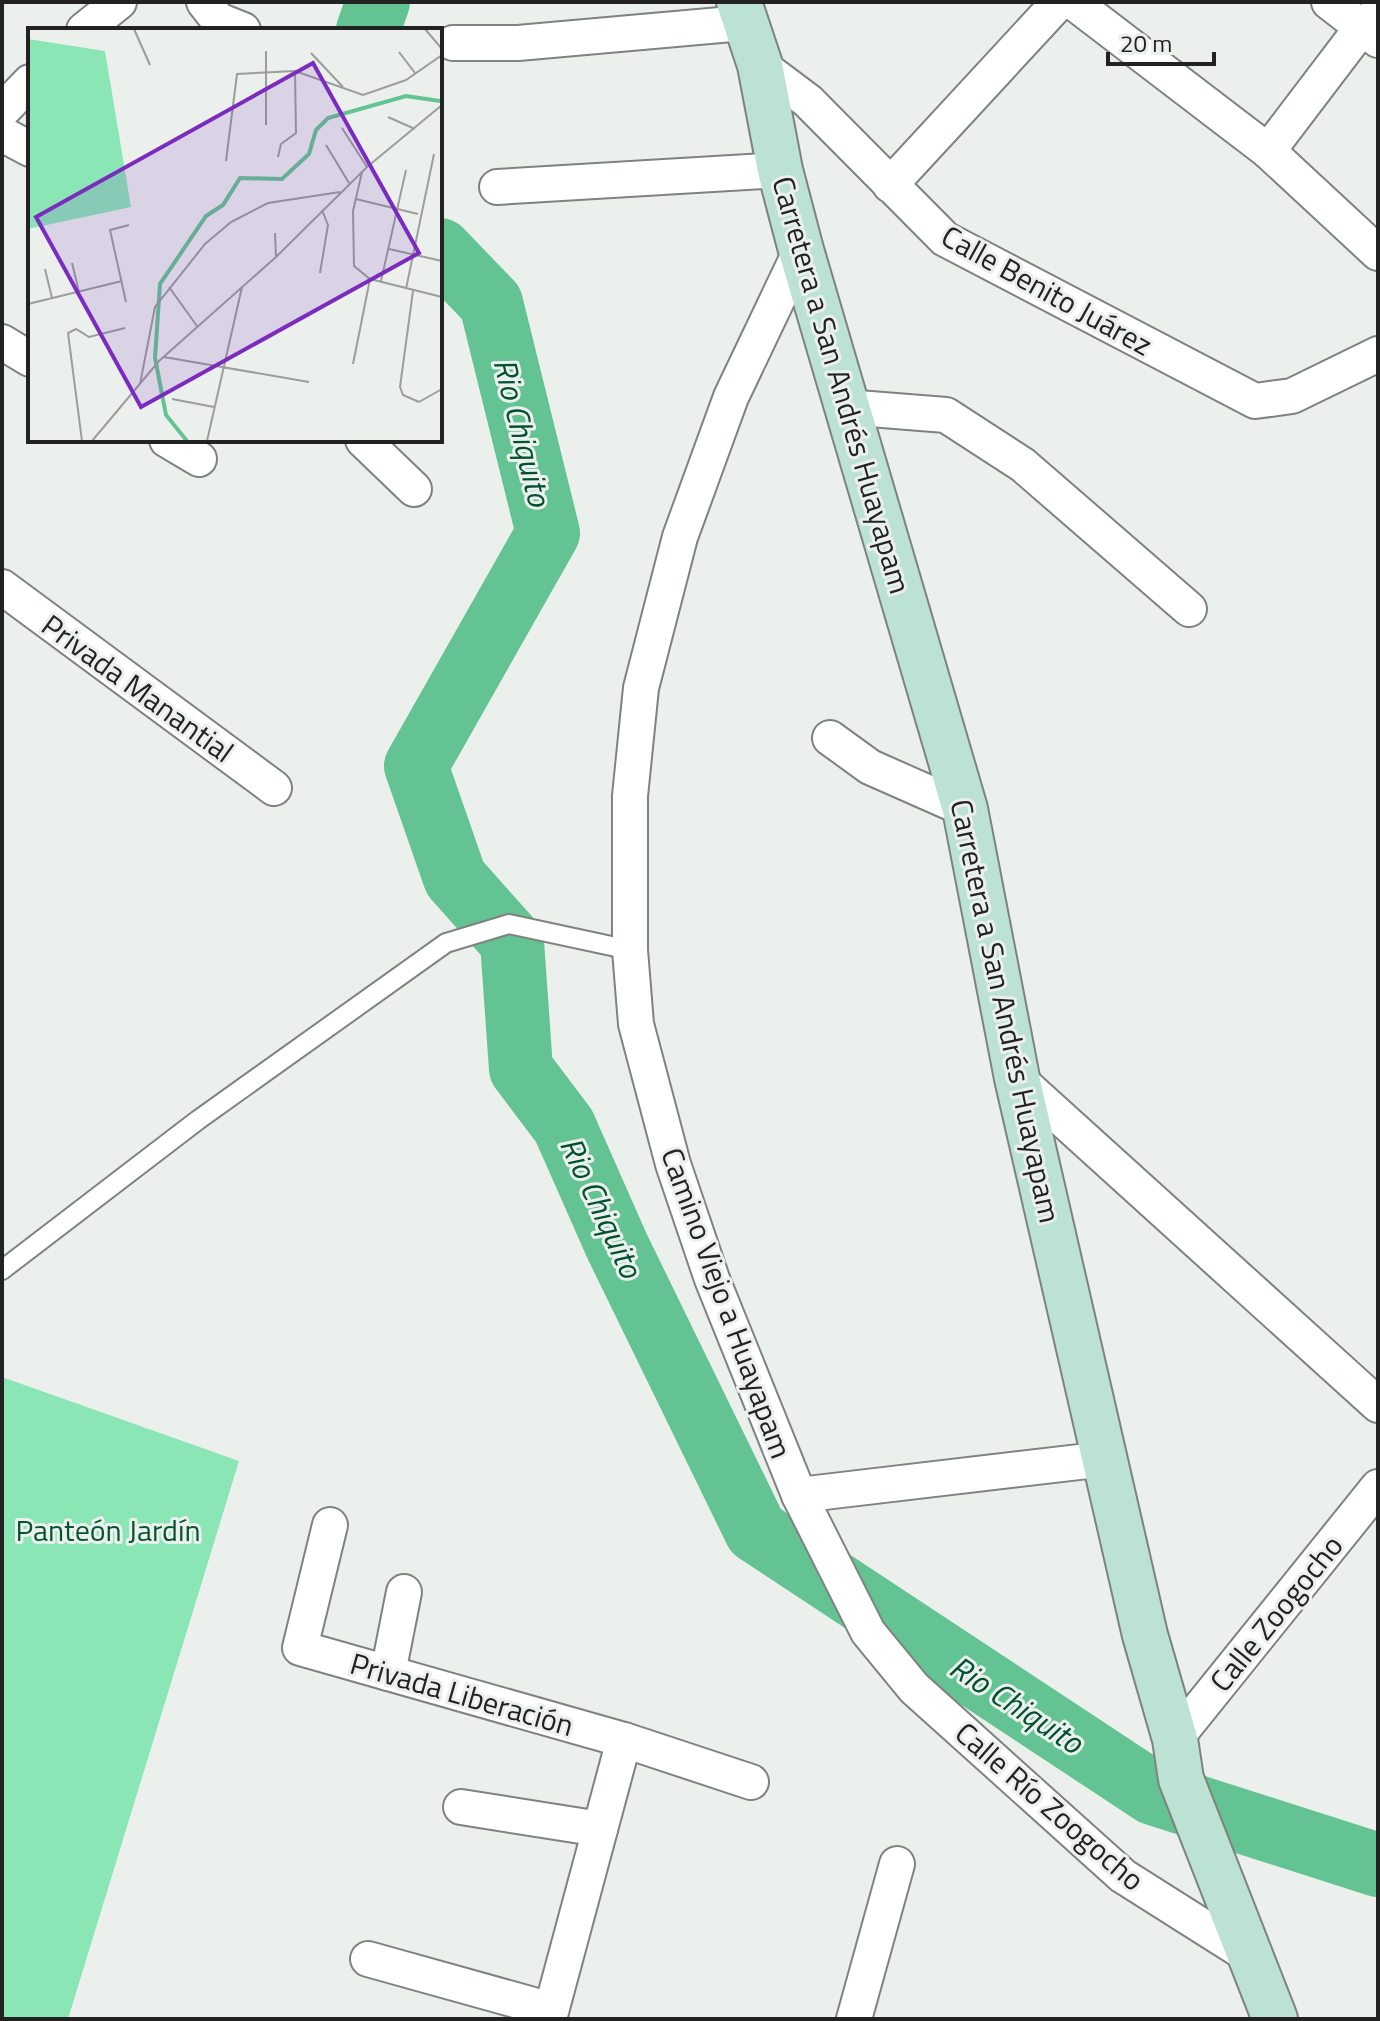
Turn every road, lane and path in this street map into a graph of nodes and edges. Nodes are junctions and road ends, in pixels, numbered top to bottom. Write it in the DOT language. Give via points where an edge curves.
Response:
graph roads {
  1 [pos="119,2"];
  2 [pos="204,2"];
  3 [pos="1059,2"];
  4 [pos="1073,2"];
  5 [pos="1329,2"];
  6 [pos="741,13"];
  7 [pos="1373,26"];
  8 [pos="86,28"];
  9 [pos="238,28"];
  10 [pos="453,43"];
  11 [pos="760,65"];
  12 [pos="28,84"];
  13 [pos="2,111"];
  14 [pos="2,134"];
  15 [pos="28,148"];
  16 [pos="1268,151"];
  17 [pos="780,170"];
  18 [pos="890,185"];
  19 [pos="497,187"];
  20 [pos="801,250"];
  21 [pos="1378,253"];
  22 [pos="2,342"];
  23 [pos="1378,354"];
  24 [pos="28,358"];
  25 [pos="845,407"];
  26 [pos="170,442"];
  27 [pos="365,442"];
  28 [pos="199,459"];
  29 [pos="414,489"];
  30 [pos="2,587"];
  31 [pos="1189,609"];
  32 [pos="830,738"];
  33 [pos="274,788"];
  34 [pos="965,809"];
  35 [pos="630,950"];
  36 [pos="1017,1078"];
  37 [pos="2,1270"];
  38 [pos="1378,1405"];
  39 [pos="1105,1459"];
  40 [pos="1378,1487"];
  41 [pos="799,1495"];
  42 [pos="330,1525"];
  43 [pos="404,1592"];
  44 [pos="868,1632"];
  45 [pos="388,1673"];
  46 [pos="624,1740"];
  47 [pos="1178,1759"];
  48 [pos="751,1782"];
  49 [pos="461,1807"];
  50 [pos="600,1829"];
  51 [pos="897,1864"];
  52 [pos="1251,1957"];
  53 [pos="368,1959"];
  54 [pos="550,2015"];
  55 [pos="854,2019"];
  56 [pos="1275,2019"];
  1 -- 8 [label="street"];
  2 -- 9 [label="street" via="218,20"];
  3 -- 18 [label="street"];
  4 -- 16 [label="street"];
  5 -- 7 [label="street"];
  6 -- 10 [label="street" via="518,43"];
  6 -- 11 [label="main road, Carretera a San Andrés Huayapam"];
  7 -- 16 [label="street"];
  11 -- 17 [label="main road, Carretera a San Andrés Huayapam"];
  11 -- 18 [label="street, Calle Benito Juárez" via="808,101"];
  12 -- 13 [label="street"];
  14 -- 15 [label="street"];
  16 -- 21 [label="street"];
  17 -- 19 [label="street"];
  17 -- 20 [label="main road, Carretera a San Andrés Huayapam"];
  18 -- 23 [label="street, Calle Benito Juárez" via="945,239 1255,401 1292,396"];
  20 -- 25 [label="main road, Carretera a San Andrés Huayapam"];
  20 -- 35 [label="street, Camino Viejo a Huayapam" via="731,397 680,537 641,688 630,796"];
  22 -- 24 [label="street"];
  25 -- 31 [label="street" via="946,415 1023,465"];
  25 -- 34 [label="main road, Carretera a San Andrés Huayapam"];
  26 -- 28 [label="street"];
  27 -- 29 [label="street"];
  30 -- 33 [label="street, Privada Manantial"];
  32 -- 34 [label="street" via="870,767"];
  34 -- 36 [label="main road, Carretera a San Andrés Huayapam"];
  35 -- 37 [label="lane" via="509,924 446,943 211,1111"];
  35 -- 41 [label="street, Camino Viejo a Huayapam" via="636,1024 673,1164 712,1279"];
  36 -- 38 [label="street"];
  36 -- 39 [label="main road, Carretera a San Andrés Huayapam"];
  39 -- 41 [label="street"];
  39 -- 47 [label="main road, Carretera a San Andrés Huayapam"];
  40 -- 47 [label="street, Calle Zoogocho"];
  41 -- 44 [label="street, Camino Viejo a Huayapam"];
  42 -- 45 [label="street, Privada Liberación" via="300,1648"];
  43 -- 45 [label="street"];
  44 -- 52 [label="street, Calle Río Zoogocho" via="914,1688 1123,1876"];
  45 -- 46 [label="street, Privada Liberación"];
  46 -- 48 [label="street, Privada Liberación"];
  46 -- 50 [label="street"];
  47 -- 52 [label="main road, Carretera a San Andrés Huayapam"];
  49 -- 50 [label="street"];
  50 -- 54 [label="street"];
  51 -- 55 [label="street"];
  52 -- 56 [label="main road, Carretera a San Andrés Huayapam"];
  53 -- 54 [label="street"];
}
